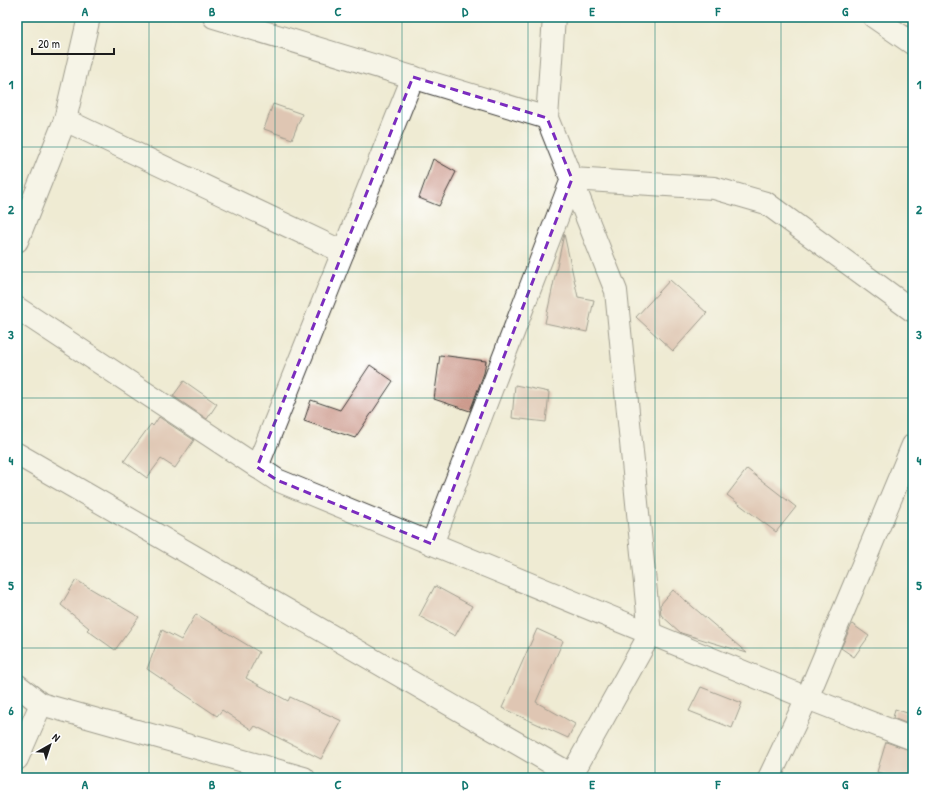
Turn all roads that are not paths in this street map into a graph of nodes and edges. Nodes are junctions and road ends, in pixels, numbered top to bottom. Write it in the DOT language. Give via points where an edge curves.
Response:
graph roads {
  1 [pos="88,17"];
  2 [pos="214,17"];
  3 [pos="554,17"];
  4 [pos="874,17"];
  5 [pos="896,24"];
  6 [pos="913,44"];
  7 [pos="413,77"];
  8 [pos="548,118"];
  9 [pos="65,120"];
  10 [pos="572,179"];
  11 [pos="17,241"];
  12 [pos="343,252"];
  13 [pos="17,308"];
  14 [pos="913,312"];
  15 [pos="913,445"];
  16 [pos="17,454"];
  17 [pos="257,467"];
  18 [pos="432,544"];
  19 [pos="650,634"];
  20 [pos="17,685"];
  21 [pos="807,698"];
  22 [pos="41,704"];
  23 [pos="913,739"];
  24 [pos="17,759"];
  25 [pos="571,776"];
  26 [pos="304,778"];
  27 [pos="769,778"];
  1 -- 9 [label="street"];
  2 -- 7 [label="street"];
  3 -- 8 [label="street"];
  4 -- 5 [label="street"];
  5 -- 6 [label="street"];
  7 -- 8 [label="street"];
  7 -- 12 [label="street"];
  8 -- 10 [label="street"];
  9 -- 11 [label="street"];
  9 -- 12 [label="street"];
  10 -- 14 [label="street" via="714,188 766,203"];
  10 -- 18 [label="street"];
  10 -- 19 [label="street" via="616,291"];
  12 -- 17 [label="street"];
  13 -- 17 [label="street"];
  15 -- 21 [label="street"];
  16 -- 25 [label="street"];
  17 -- 18 [label="street" via="277,480"];
  18 -- 19 [label="street"];
  19 -- 21 [label="street"];
  19 -- 25 [label="street"];
  20 -- 22 [label="street"];
  21 -- 23 [label="street"];
  21 -- 27 [label="street"];
  22 -- 24 [label="street"];
  22 -- 26 [label="street"];
}
